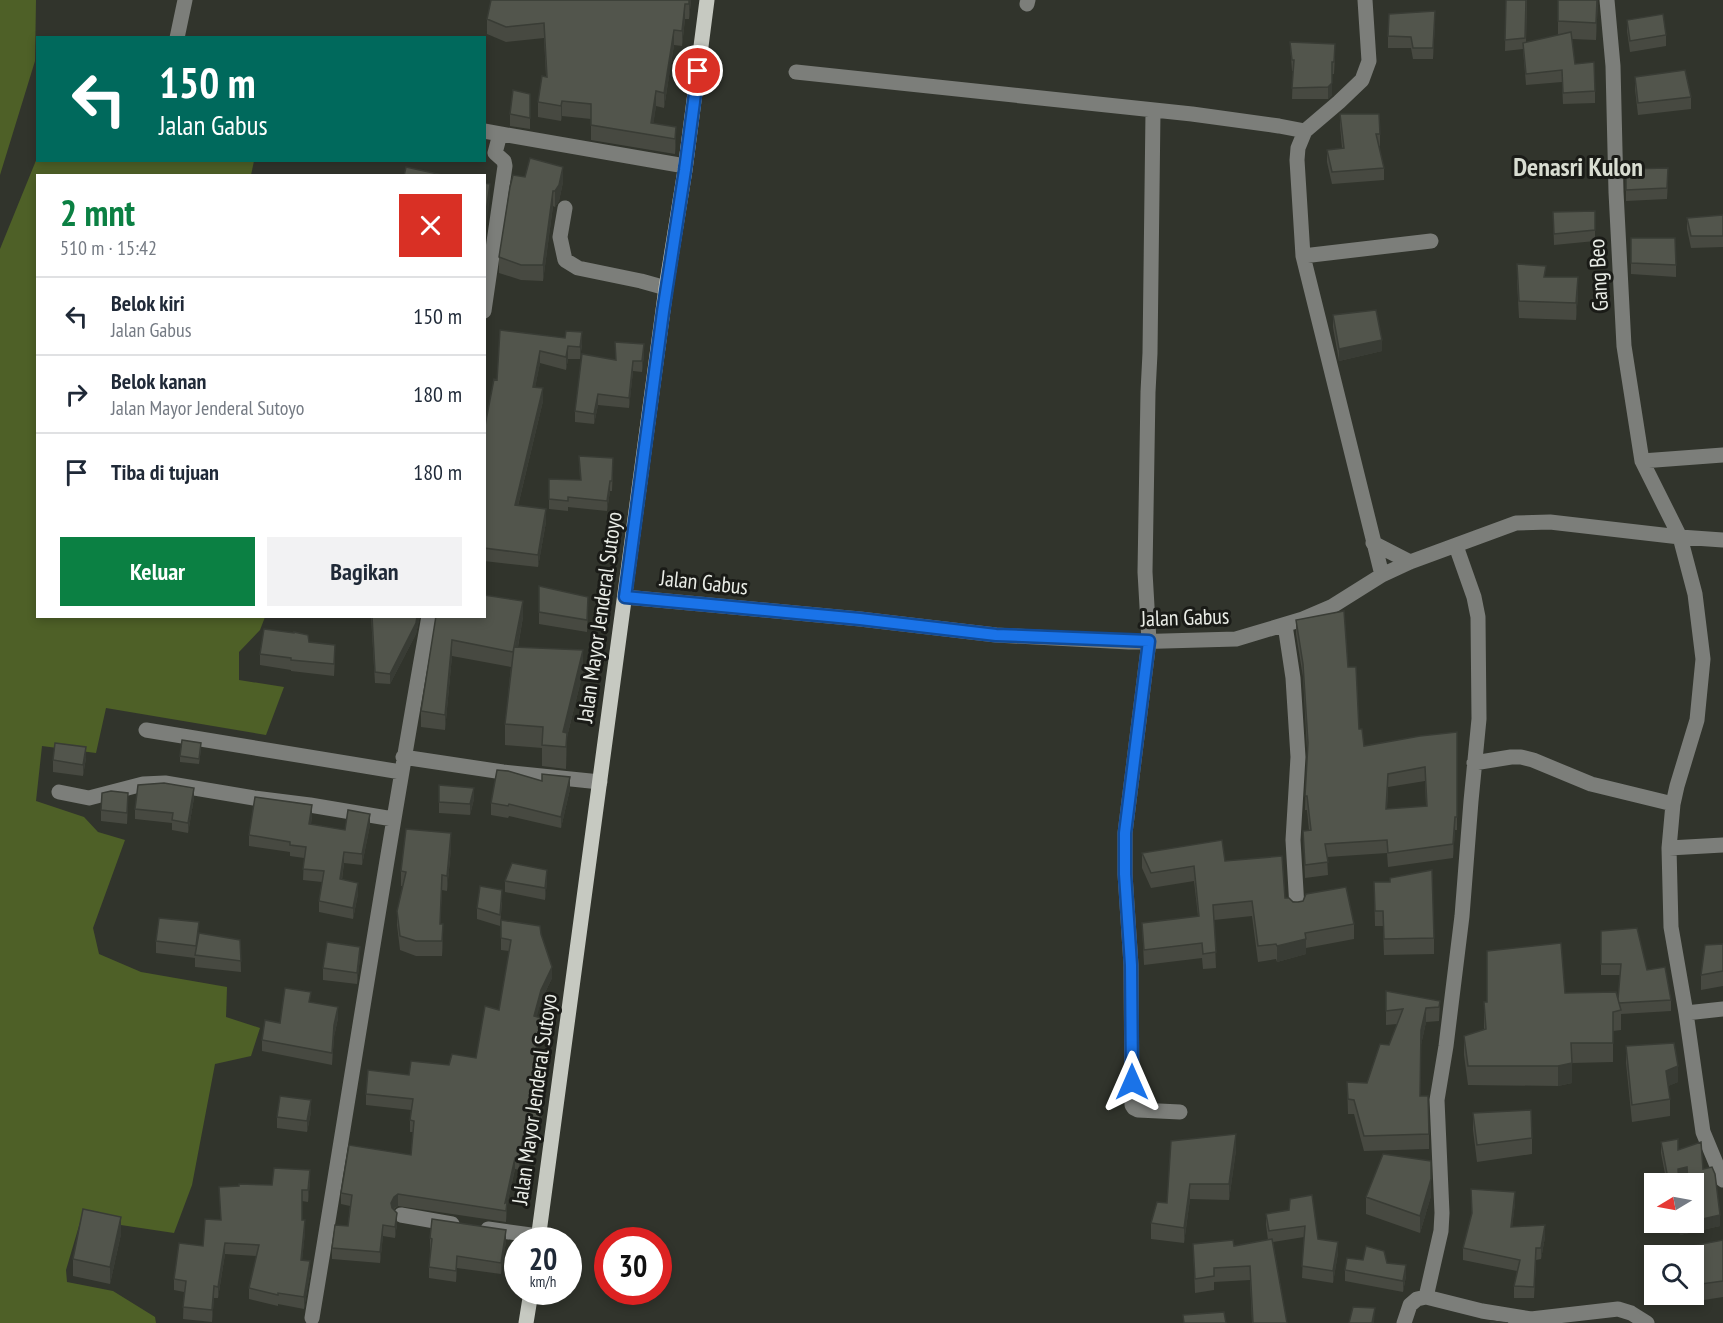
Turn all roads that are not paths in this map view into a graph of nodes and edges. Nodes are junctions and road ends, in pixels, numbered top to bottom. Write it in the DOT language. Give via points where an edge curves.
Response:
graph roads {
  1 [pos="185,0"];
  2 [pos="707,0"];
  3 [pos="1365,0"];
  4 [pos="1607,0"];
  5 [pos="177,36"];
  6 [pos="796,72"];
  7 [pos="1153,111"];
  8 [pos="1305,131"];
  9 [pos="486,134"];
  10 [pos="497,143"];
  11 [pos="685,168"];
  12 [pos="565,208"];
  13 [pos="1431,240"];
  14 [pos="1303,256"];
  15 [pos="666,288"];
  16 [pos="486,298"];
  17 [pos="1723,455"];
  18 [pos="1642,461"];
  19 [pos="1680,537"];
  20 [pos="1723,540"];
  21 [pos="1373,543"];
  22 [pos="1456,546"];
  23 [pos="1410,562"];
  24 [pos="1382,575"];
  25 [pos="625,597"];
  26 [pos="429,618"];
  27 [pos="1285,625"];
  28 [pos="1140,641"];
  29 [pos="146,730"];
  30 [pos="1474,763"];
  31 [pos="402,765"];
  32 [pos="600,782"];
  33 [pos="59,792"];
  34 [pos="1673,804"];
  35 [pos="393,819"];
  36 [pos="1723,845"];
  37 [pos="1669,848"];
  38 [pos="1297,908"];
  39 [pos="1723,1009"];
  40 [pos="1686,1013"];
  41 [pos="1180,1112"];
  42 [pos="1723,1180"];
  43 [pos="401,1215"];
  44 [pos="539,1227"];
  45 [pos="504,1232"];
  46 [pos="1426,1297"];
  47 [pos="529,1305"];
  48 [pos="312,1318"];
  49 [pos="526,1323"];
  50 [pos="1404,1323"];
  51 [pos="1647,1323"];
  1 -- 5 [label="street"];
  2 -- 11 [label="main road, Jalan Mayor Jenderal Sutoyo"];
  3 -- 8 [label="street" via="1369,61 1362,80"];
  4 -- 18 [label="street, Gang Beo" via="1624,346"];
  6 -- 7 [label="street"];
  7 -- 8 [label="street"];
  7 -- 28 [label="street"];
  8 -- 14 [label="street" via="1297,160"];
  9 -- 10 [label="street"];
  10 -- 11 [label="street"];
  10 -- 16 [label="street" via="506,164"];
  11 -- 15 [label="main road, Jalan Mayor Jenderal Sutoyo"];
  12 -- 15 [label="street" via="560,237 565,260 578,268"];
  13 -- 14 [label="street"];
  14 -- 21 [label="street"];
  15 -- 25 [label="main road, Jalan Mayor Jenderal Sutoyo"];
  17 -- 18 [label="street"];
  18 -- 19 [label="street, Gang Beo"];
  19 -- 20 [label="street, Jalan Gabus"];
  19 -- 22 [label="street, Jalan Gabus" via="1550,522 1516,523"];
  19 -- 34 [label="street, Gang Beo" via="1695,594 1703,659 1697,720"];
  21 -- 23 [label="street"];
  21 -- 24 [label="street"];
  22 -- 23 [label="street, Jalan Gabus"];
  22 -- 30 [label="street" via="1478,617 1479,719"];
  23 -- 24 [label="street, Jalan Gabus"];
  24 -- 27 [label="street, Jalan Gabus" via="1331,607"];
  25 -- 28 [label="street, Jalan Gabus" via="996,635"];
  25 -- 32 [label="main road, Jalan Mayor Jenderal Sutoyo"];
  26 -- 31 [label="street"];
  27 -- 28 [label="street, Jalan Gabus" via="1236,639"];
  27 -- 38 [label="street" via="1298,757 1293,840"];
  28 -- 41 [label="street" via="1125,833 1132,1105 1137,1110"];
  29 -- 31 [label="street"];
  30 -- 34 [label="street" via="1521,757 1591,784"];
  30 -- 46 [label="street" via="1462,916 1437,1100 1441,1231"];
  31 -- 32 [label="street"];
  31 -- 35 [label="street"];
  32 -- 44 [label="main road, Jalan Mayor Jenderal Sutoyo"];
  33 -- 35 [label="street" via="89,798 143,784 165,783"];
  34 -- 37 [label="street, Gang Beo"];
  35 -- 48 [label="street"];
  36 -- 37 [label="street"];
  37 -- 40 [label="street, Gang Beo" via="1671,927"];
  39 -- 40 [label="street"];
  40 -- 42 [label="street, Gang Beo" via="1703,1132"];
  43 -- 45 [label="street"];
  46 -- 50 [label="street" via="1410,1305"];
  46 -- 51 [label="street" via="1530,1319 1618,1310"];
  47 -- 49 [label="main road"];
}
